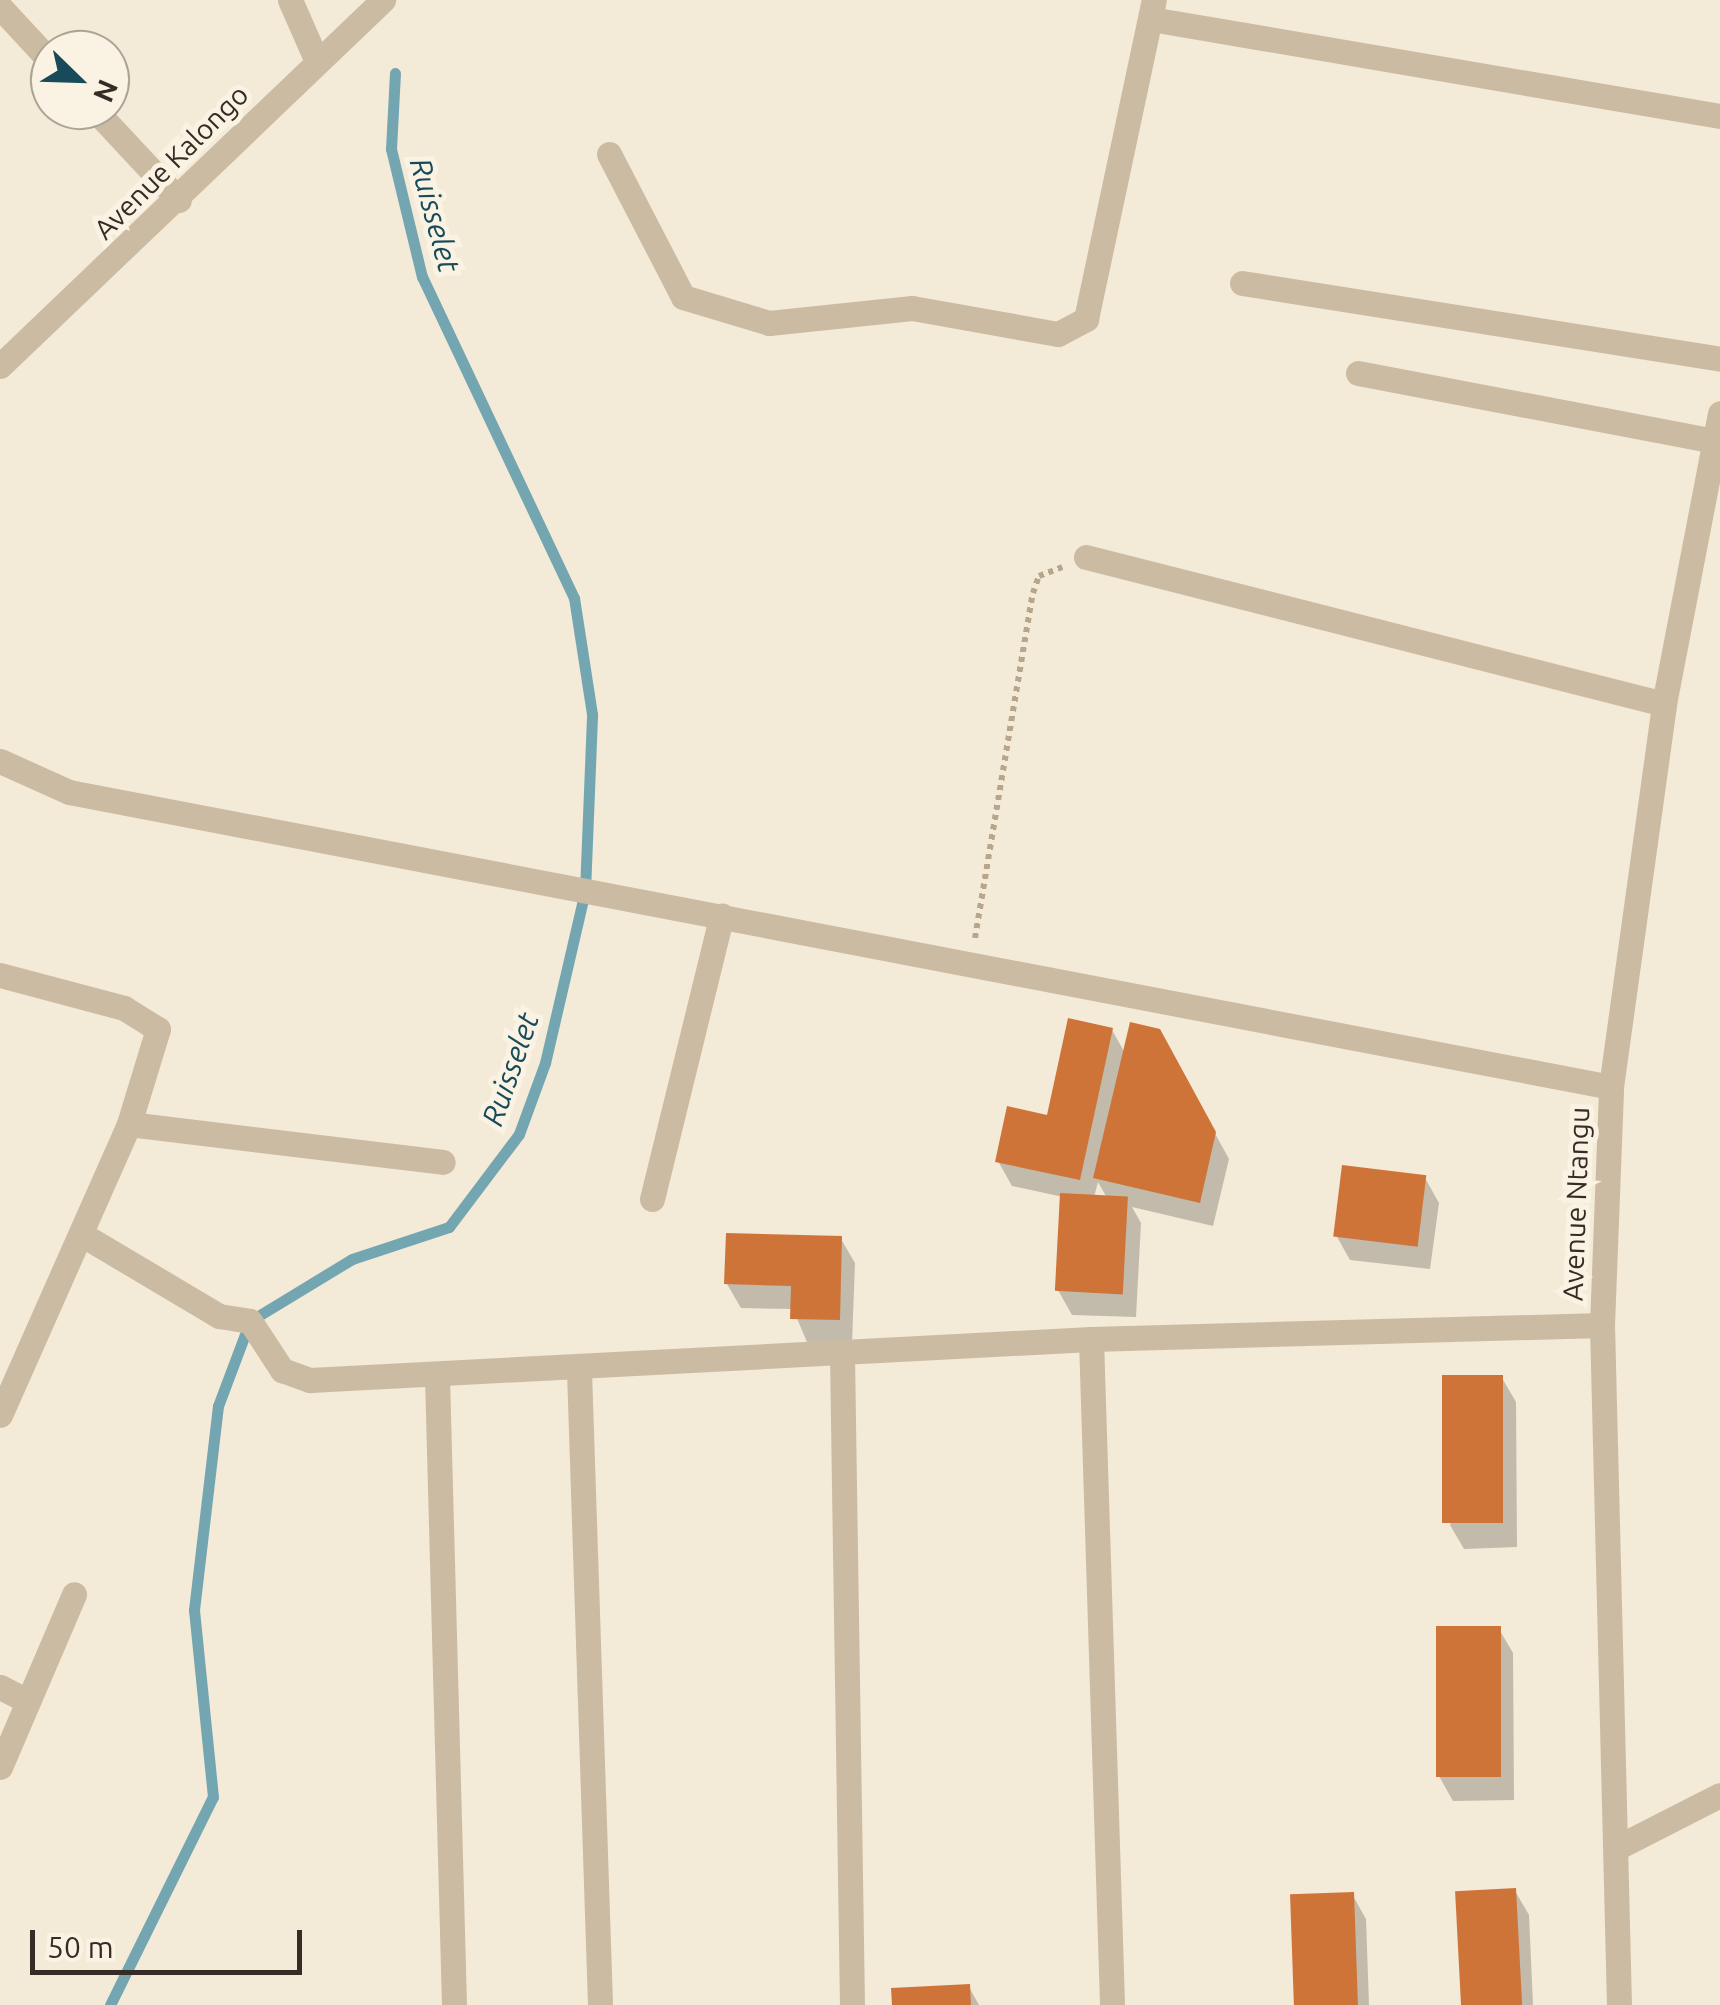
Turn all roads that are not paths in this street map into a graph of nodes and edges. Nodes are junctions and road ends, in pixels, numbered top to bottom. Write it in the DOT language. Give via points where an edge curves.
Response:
graph roads {
  1 [pos="290,0"];
  2 [pos="383,0"];
  3 [pos="0,7"];
  4 [pos="1152,10"];
  5 [pos="30,39"];
  6 [pos="316,57"];
  7 [pos="1720,116"];
  8 [pos="113,130"];
  9 [pos="608,154"];
  10 [pos="178,200"];
  11 [pos="1242,283"];
  12 [pos="1720,359"];
  13 [pos="0,366"];
  14 [pos="1358,374"];
  15 [pos="1720,414"];
  16 [pos="1715,441"];
  17 [pos="1086,558"];
  18 [pos="1664,704"];
  19 [pos="0,762"];
  20 [pos="722,914"];
  21 [pos="0,974"];
  22 [pos="1611,1087"];
  23 [pos="129,1124"];
  24 [pos="443,1162"];
  25 [pos="652,1199"];
  26 [pos="81,1234"];
  27 [pos="1602,1325"];
  28 [pos="1091,1339"];
  29 [pos="842,1356"];
  30 [pos="580,1371"];
  31 [pos="437,1377"];
  32 [pos="0,1414"];
  33 [pos="74,1594"];
  34 [pos="0,1687"];
  35 [pos="27,1701"];
  36 [pos="0,1766"];
  37 [pos="1720,1794"];
  38 [pos="1618,1847"];
  39 [pos="454,2005"];
  40 [pos="600,2005"];
  41 [pos="852,2005"];
  42 [pos="1112,2005"];
  43 [pos="1619,2005"];
  1 -- 6 [label="street"];
  2 -- 6 [label="street, Avenue Kalongo"];
  3 -- 5 [label="street"];
  4 -- 7 [label="street"];
  4 -- 9 [label="street" via="1086,318 1058,334 912,308 769,323 683,297"];
  6 -- 10 [label="street, Avenue Kalongo"];
  8 -- 10 [label="street"];
  10 -- 13 [label="street, Avenue Kalongo"];
  11 -- 12 [label="street"];
  14 -- 16 [label="street"];
  15 -- 16 [label="street, Avenue Ntangu"];
  16 -- 18 [label="street, Avenue Ntangu"];
  17 -- 18 [label="street"];
  18 -- 22 [label="street, Avenue Ntangu"];
  19 -- 20 [label="street" via="69,792"];
  20 -- 22 [label="street"];
  20 -- 25 [label="street"];
  21 -- 23 [label="street" via="124,1008 158,1029"];
  22 -- 27 [label="street, Avenue Ntangu"];
  23 -- 24 [label="street"];
  23 -- 26 [label="street"];
  26 -- 31 [label="street" via="219,1316 250,1321 297,1378"];
  26 -- 32 [label="street"];
  27 -- 28 [label="street"];
  27 -- 38 [label="street, Avenue Ntangu"];
  28 -- 29 [label="street"];
  28 -- 42 [label="street"];
  29 -- 30 [label="street"];
  29 -- 41 [label="street"];
  30 -- 31 [label="street"];
  30 -- 40 [label="street"];
  31 -- 39 [label="street"];
  33 -- 35 [label="street"];
  34 -- 35 [label="street"];
  35 -- 36 [label="street"];
  37 -- 38 [label="street"];
  38 -- 43 [label="street, Avenue Ntangu"];
}
